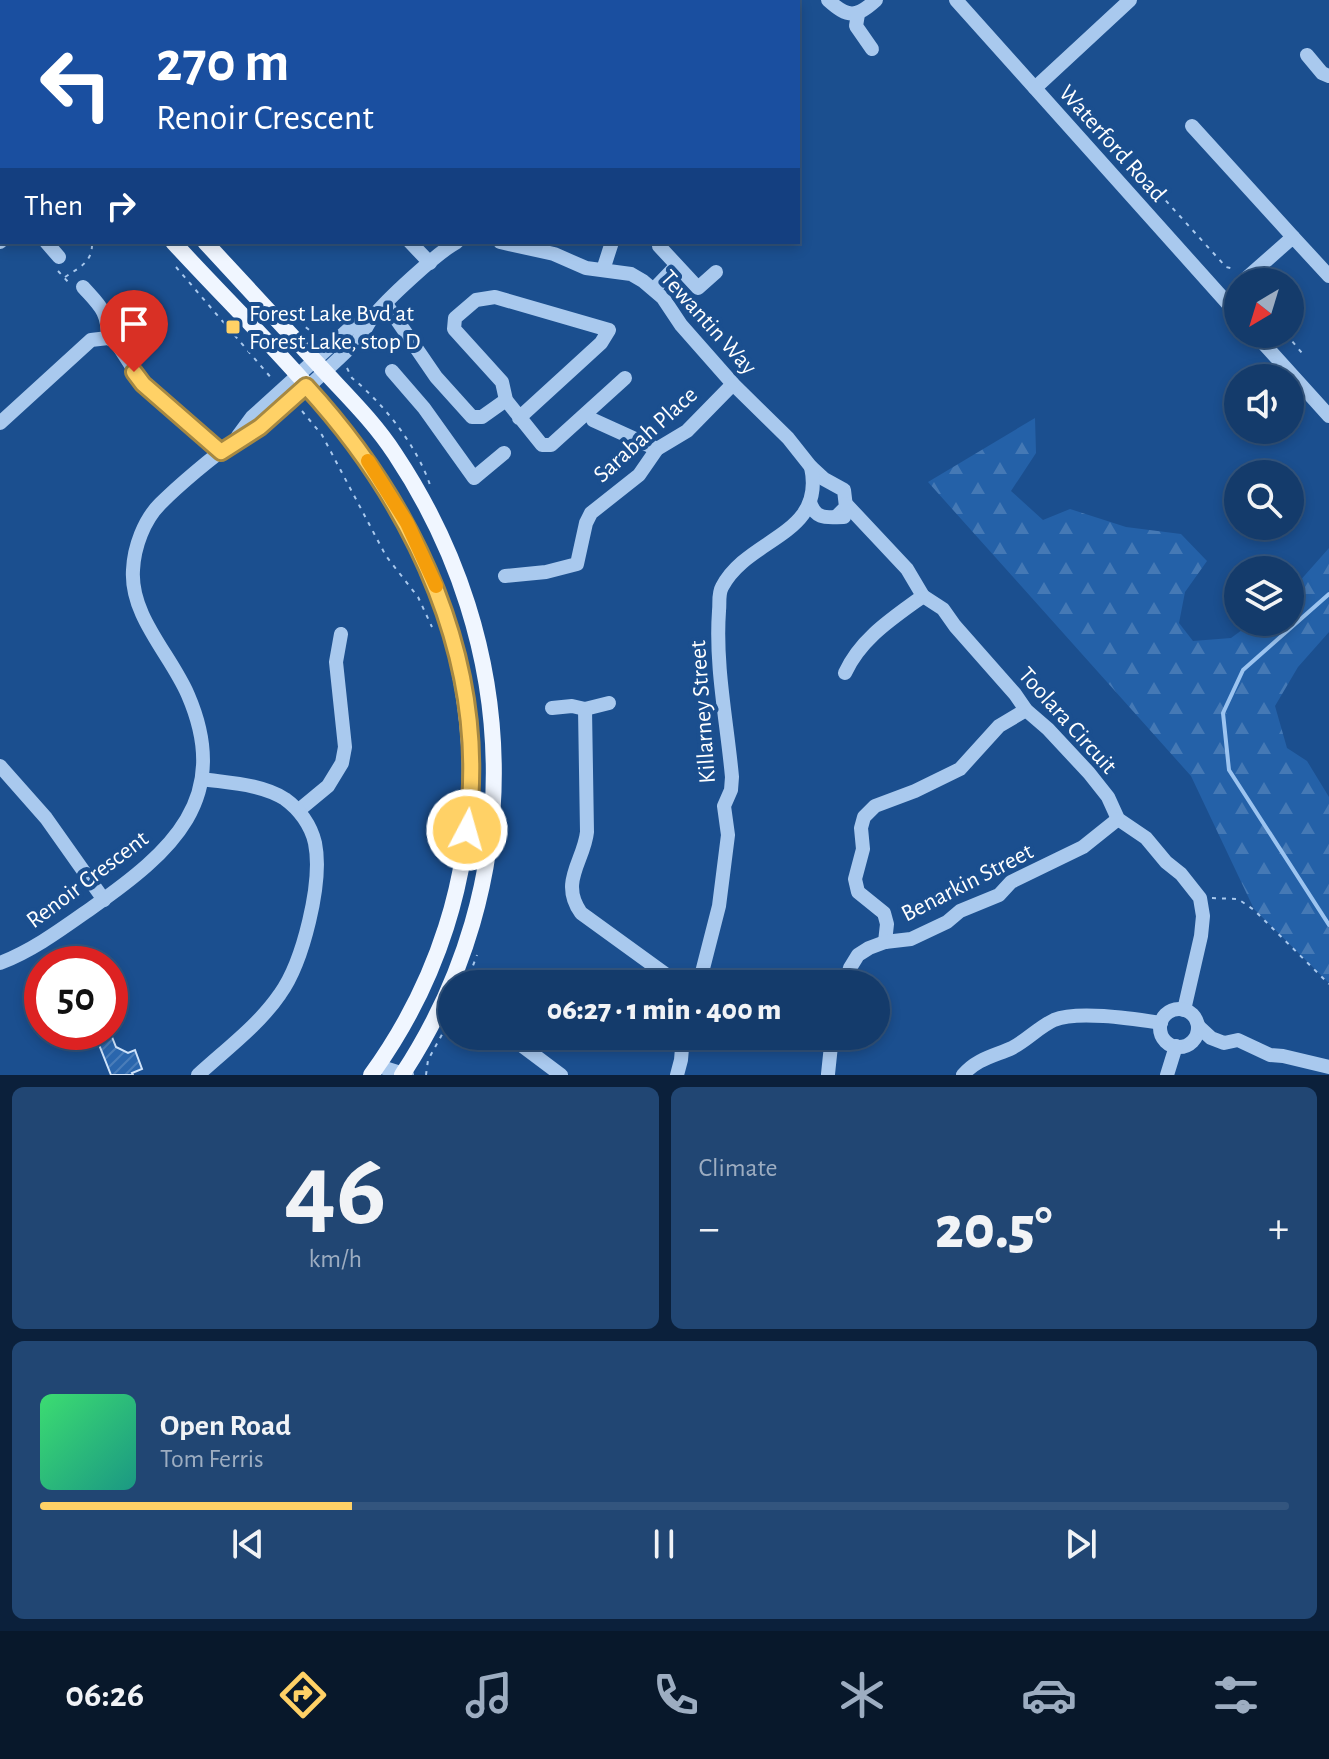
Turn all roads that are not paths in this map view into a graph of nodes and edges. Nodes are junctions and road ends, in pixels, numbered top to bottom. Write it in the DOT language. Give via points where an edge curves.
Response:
graph roads {
  1 [pos="828,0"];
  2 [pos="876,0"];
  3 [pos="956,0"];
  4 [pos="1130,0"];
  5 [pos="858,14"];
  6 [pos="872,49"];
  7 [pos="1307,55"];
  8 [pos="1329,76"];
  9 [pos="1035,88"];
  10 [pos="1192,126"];
  11 [pos="1293,237"];
  12 [pos="48,244"];
  13 [pos="175,244"];
  14 [pos="207,244"];
  15 [pos="412,244"];
  16 [pos="509,244"];
  17 [pos="611,244"];
  18 [pos="659,246"];
  19 [pos="438,247"];
  20 [pos="59,257"];
  21 [pos="430,263"];
  22 [pos="676,266"];
  23 [pos="1253,268"];
  24 [pos="603,270"];
  25 [pos="716,272"];
  26 [pos="1329,276"];
  27 [pos="83,287"];
  28 [pos="654,289"];
  29 [pos="1223,299"];
  30 [pos="386,304"];
  31 [pos="108,338"];
  32 [pos="1268,348"];
  33 [pos="319,366"];
  34 [pos="392,371"];
  35 [pos="625,378"];
  36 [pos="302,381"];
  37 [pos="733,384"];
  38 [pos="446,389"];
  39 [pos="506,400"];
  40 [pos="424,408"];
  41 [pos="1329,416"];
  42 [pos="519,418"];
  43 [pos="593,420"];
  44 [pos="0,423"];
  45 [pos="227,447"];
  46 [pos="657,449"];
  47 [pos="504,453"];
  48 [pos="811,467"];
  49 [pos="829,482"];
  50 [pos="812,496"];
  51 [pos="846,504"];
  52 [pos="828,517"];
  53 [pos="802,519"];
  54 [pos="860,520"];
  55 [pos="505,576"];
  56 [pos="923,596"];
  57 [pos="341,634"];
  58 [pos="845,673"];
  59 [pos="609,703"];
  60 [pos="552,708"];
  61 [pos="585,709"];
  62 [pos="1026,710"];
  63 [pos="0,766"];
  64 [pos="202,779"];
  65 [pos="299,810"];
  66 [pos="1118,819"];
  67 [pos="104,900"];
  68 [pos="885,942"];
  69 [pos="0,963"];
  70 [pos="660,970"];
  71 [pos="703,970"];
  72 [pos="849,970"];
  73 [pos="1184,1010"];
  74 [pos="1161,1023"];
  75 [pos="1198,1026"];
  76 [pos="1176,1046"];
  77 [pos="528,1050"];
  78 [pos="682,1050"];
  79 [pos="831,1050"];
  80 [pos="1329,1067"];
  81 [pos="377,1072"];
  82 [pos="404,1074"];
  83 [pos="198,1075"];
  84 [pos="561,1075"];
  85 [pos="677,1075"];
  86 [pos="829,1075"];
  87 [pos="963,1075"];
  88 [pos="1167,1075"];
  1 -- 5 [label="street"];
  2 -- 5 [label="street"];
  3 -- 9 [label="street, Waterford Road"];
  4 -- 9 [label="street"];
  5 -- 6 [label="street" via="856,26"];
  7 -- 8 [label="street"];
  9 -- 29 [label="street, Waterford Road"];
  10 -- 11 [label="street"];
  11 -- 23 [label="street"];
  11 -- 26 [label="street"];
  12 -- 20 [label="street"];
  13 -- 36 [label="main road"];
  14 -- 33 [label="main road"];
  15 -- 21 [label="street"];
  16 -- 24 [label="street, Tewantin Way"];
  17 -- 24 [label="street"];
  18 -- 22 [label="street"];
  19 -- 21 [label="street"];
  21 -- 30 [label="street"];
  22 -- 25 [label="street" via="698,288"];
  22 -- 28 [label="street"];
  24 -- 28 [label="street, Tewantin Way" via="631,274"];
  27 -- 31 [label="street" via="105,311"];
  28 -- 37 [label="street, Tewantin Way"];
  30 -- 33 [label="street" via="359,340"];
  30 -- 38 [label="street"];
  31 -- 44 [label="street" via="91,340"];
  31 -- 45 [label="street" via="143,384"];
  32 -- 41 [label="street"];
  33 -- 36 [label="street, Renoir Crescent"];
  33 -- 82 [label="main road" via="368,419 417,488 461,584 488,688 495,778 481,893 442,1004"];
  34 -- 40 [label="street"];
  35 -- 42 [label="street" via="548,446 538,442"];
  36 -- 45 [label="street, Renoir Crescent" via="252,417"];
  36 -- 81 [label="main road" via="339,422 407,523 435,585 466,702 470,806 454,900 411,1012"];
  37 -- 46 [label="street, Sarabah Place" via="687,431"];
  37 -- 48 [label="street, Tewantin Way"];
  38 -- 39 [label="street" via="476,418"];
  38 -- 40 [label="street"];
  39 -- 42 [label="street"];
  39 -- 42 [label="street" via="502,382 454,329 455,318 476,300 495,297 609,330"];
  40 -- 47 [label="street" via="474,478"];
  43 -- 46 [label="street"];
  45 -- 64 [label="street, Renoir Crescent" via="158,505 144,527 133,570 134,595 198,724"];
  46 -- 55 [label="street, Sarabah Place" via="639,475 591,513 577,564"];
  48 -- 49 [label="street, Tewantin Way"];
  48 -- 50 [label="street"];
  49 -- 50 [label="street"];
  49 -- 51 [label="street" via="844,490"];
  50 -- 52 [label="street" via="815,513"];
  50 -- 53 [label="street"];
  51 -- 52 [label="street"];
  51 -- 54 [label="street, Toolara Circuit"];
  52 -- 53 [label="street, Killarney Street"];
  52 -- 54 [label="street"];
  53 -- 71 [label="street, Killarney Street" via="762,546 719,592 717,644 732,777 724,806 728,835 719,906"];
  54 -- 56 [label="street, Toolara Circuit" via="907,569"];
  56 -- 58 [label="street" via="871,635"];
  56 -- 62 [label="street, Toolara Circuit" via="950,617"];
  57 -- 65 [label="street" via="336,662 342,763 328,786"];
  59 -- 61 [label="street"];
  60 -- 61 [label="street"];
  61 -- 70 [label="street" via="587,832 572,890 574,903"];
  62 -- 66 [label="street, Toolara Circuit" via="1089,773"];
  62 -- 68 [label="street" via="999,726 960,769 875,806 864,817 855,879 858,892 884,913"];
  63 -- 67 [label="street" via="46,818"];
  64 -- 65 [label="street" via="263,789"];
  64 -- 67 [label="street, Renoir Crescent" via="175,838 156,860"];
  65 -- 83 [label="street" via="315,843 316,862 303,950 279,996"];
  66 -- 68 [label="street, Benarkin Street" via="1083,847 1011,882 999,895 911,939"];
  66 -- 73 [label="street, Toolara Circuit" via="1146,838 1200,898 1201,936"];
  67 -- 69 [label="street, Renoir Crescent" via="40,944"];
  68 -- 72 [label="street, Benarkin Street" via="858,955"];
  73 -- 74 [label="street" via="1172,1010"];
  73 -- 75 [label="street"];
  74 -- 76 [label="street" via="1162,1035"];
  74 -- 87 [label="street" via="1090,1015 1055,1020"];
  75 -- 76 [label="street" via="1192,1042"];
  75 -- 80 [label="street" via="1224,1043 1238,1040 1270,1055"];
  76 -- 88 [label="street"];
  77 -- 84 [label="street"];
  78 -- 85 [label="street"];
  79 -- 86 [label="street"];
  81 -- 82 [label="street"];
}
